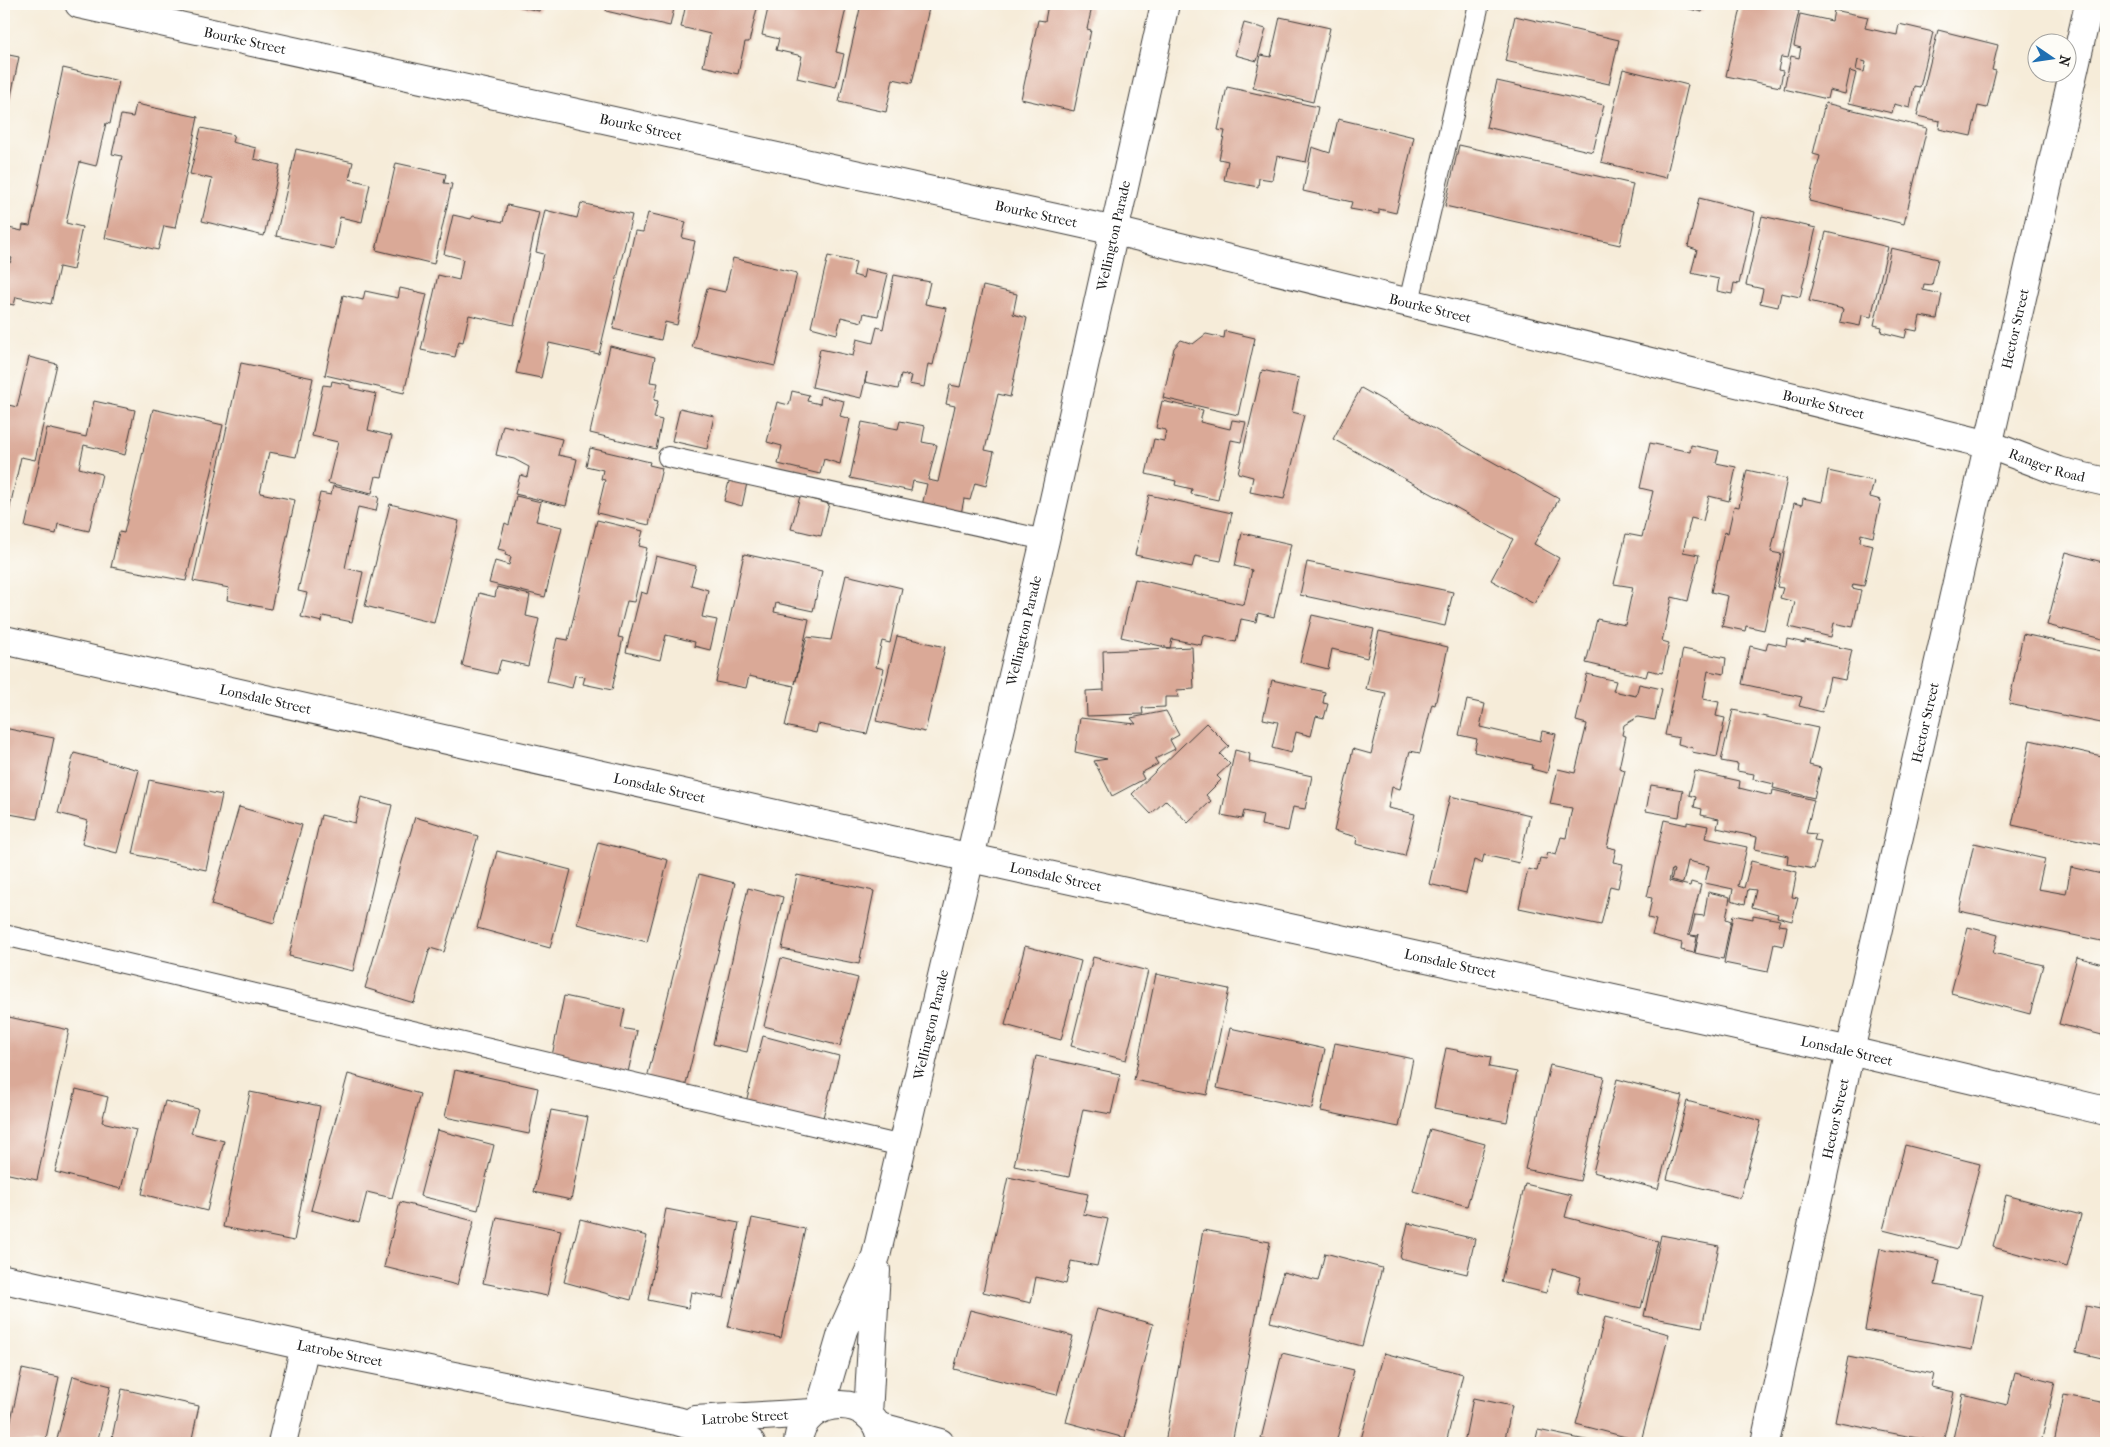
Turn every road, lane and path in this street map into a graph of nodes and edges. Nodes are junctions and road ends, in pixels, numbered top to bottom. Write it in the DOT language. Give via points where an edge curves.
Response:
graph roads {
  1 [pos="79,4"];
  2 [pos="1165,4"];
  3 [pos="1479,4"];
  4 [pos="2089,4"];
  5 [pos="1115,231"];
  6 [pos="1409,302"];
  7 [pos="1990,445"];
  8 [pos="668,457"];
  9 [pos="2106,482"];
  10 [pos="1045,540"];
  11 [pos="4,640"];
  12 [pos="970,858"];
  13 [pos="4,935"];
  14 [pos="1850,1051"];
  15 [pos="2106,1111"];
  16 [pos="902,1146"];
  17 [pos="876,1256"];
  18 [pos="4,1279"];
  19 [pos="305,1346"];
  20 [pos="817,1411"];
  21 [pos="676,1421"];
  22 [pos="875,1428"];
  23 [pos="282,1443"];
  24 [pos="751,1443"];
  25 [pos="798,1443"];
  26 [pos="940,1443"];
  27 [pos="1765,1443"];
  1 -- 5 [label="street, Bourke Street"];
  2 -- 5 [label="street, Wellington Parade"];
  3 -- 6 [label="lane"];
  4 -- 7 [label="street, Hector Street"];
  5 -- 6 [label="street, Bourke Street"];
  5 -- 10 [label="street, Wellington Parade"];
  6 -- 7 [label="street, Bourke Street"];
  7 -- 9 [label="street, Ranger Road" via="2058,471"];
  7 -- 14 [label="street, Hector Street"];
  8 -- 10 [label="lane"];
  10 -- 12 [label="street, Wellington Parade"];
  11 -- 12 [label="street, Lonsdale Street"];
  12 -- 14 [label="street, Lonsdale Street"];
  12 -- 16 [label="street, Wellington Parade"];
  13 -- 16 [label="lane"];
  14 -- 15 [label="street, Lonsdale Street"];
  14 -- 27 [label="street, Hector Street"];
  16 -- 17 [label="street, Wellington Parade"];
  17 -- 20 [label="street, Wellington Parade" via="843,1330"];
  17 -- 22 [label="street, Wellington Parade"];
  18 -- 19 [label="street, Latrobe Street"];
  19 -- 21 [label="street, Latrobe Street"];
  19 -- 23 [label="street"];
  20 -- 21 [label="street, Latrobe Street"];
  20 -- 22 [label="street, Latrobe Street" via="841,1403 855,1407"];
  20 -- 25 [label="street, Wellington Parade" via="803,1424"];
  21 -- 24 [label="street, Latrobe Street"];
  22 -- 26 [label="street"];
}
